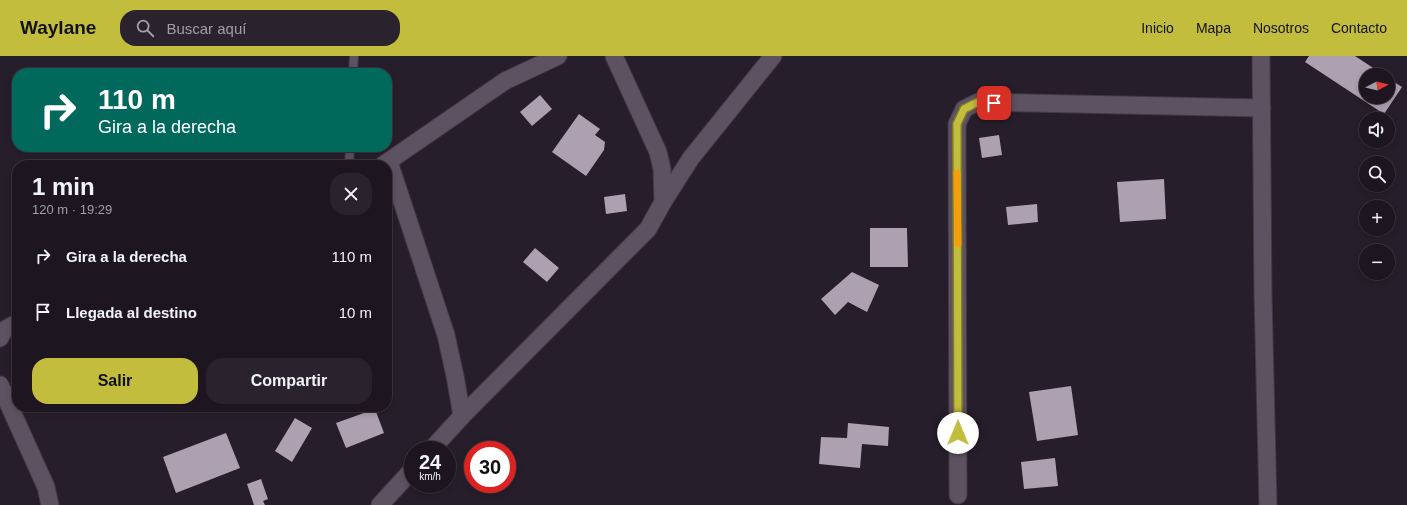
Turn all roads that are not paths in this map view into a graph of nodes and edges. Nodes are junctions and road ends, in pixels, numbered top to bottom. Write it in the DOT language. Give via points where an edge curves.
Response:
graph roads {
  1 [pos="354,56"];
  2 [pos="558,56"];
  3 [pos="614,56"];
  4 [pos="773,56"];
  5 [pos="1260,56"];
  6 [pos="353,68"];
  7 [pos="1262,108"];
  8 [pos="390,160"];
  9 [pos="392,180"];
  10 [pos="663,202"];
  11 [pos="12,326"];
  12 [pos="0,338"];
  13 [pos="0,385"];
  14 [pos="12,412"];
  15 [pos="12,412"];
  16 [pos="462,416"];
  17 [pos="439,441"];
  18 [pos="404,479"];
  19 [pos="958,495"];
  20 [pos="50,505"];
  21 [pos="380,505"];
  22 [pos="1268,505"];
  1 -- 6 [label="lane"];
  2 -- 8 [label="street" via="505,81"];
  3 -- 10 [label="street" via="658,152 662,169"];
  4 -- 10 [label="street" via="691,158"];
  5 -- 7 [label="street"];
  7 -- 19 [label="street" via="978,102 964,109 957,124"];
  7 -- 22 [label="street"];
  9 -- 16 [label="street" via="446,335"];
  10 -- 16 [label="street" via="648,229"];
  11 -- 12 [label="street" via="4,330"];
  13 -- 15 [label="street"];
  14 -- 20 [label="street" via="46,487"];
  16 -- 17 [label="street"];
  18 -- 21 [label="street"];
}
